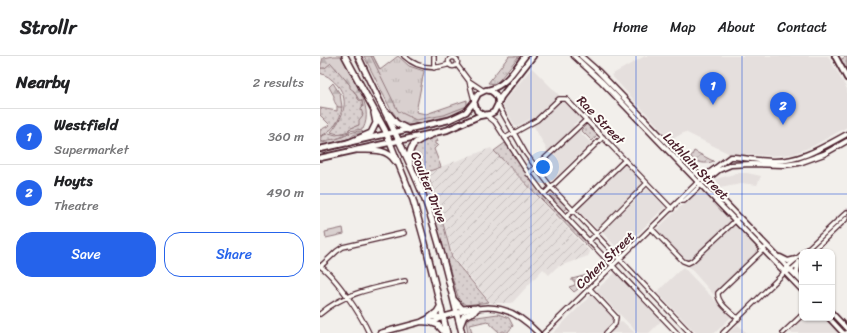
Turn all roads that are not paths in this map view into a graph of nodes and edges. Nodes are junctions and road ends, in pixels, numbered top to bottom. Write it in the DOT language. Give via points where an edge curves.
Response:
graph roads {
  1 [pos="345,56"];
  2 [pos="358,56"];
  3 [pos="434,56"];
  4 [pos="461,56"];
  5 [pos="525,56"];
  6 [pos="533,56"];
  7 [pos="574,56"];
  8 [pos="581,56"];
  9 [pos="834,56"];
  10 [pos="406,57"];
  11 [pos="457,59"];
  12 [pos="450,64"];
  13 [pos="457,65"];
  14 [pos="434,68"];
  15 [pos="847,78"];
  16 [pos="469,81"];
  17 [pos="485,90"];
  18 [pos="379,101"];
  19 [pos="474,101"];
  20 [pos="498,104"];
  21 [pos="374,110"];
  22 [pos="485,115"];
  23 [pos="586,120"];
  24 [pos="432,124"];
  25 [pos="459,125"];
  26 [pos="409,130"];
  27 [pos="395,133"];
  28 [pos="435,133"];
  29 [pos="514,133"];
  30 [pos="847,134"];
  31 [pos="387,135"];
  32 [pos="603,137"];
  33 [pos="505,138"];
  34 [pos="399,141"];
  35 [pos="847,141"];
  36 [pos="348,143"];
  37 [pos="390,143"];
  38 [pos="320,149"];
  39 [pos="358,150"];
  40 [pos="320,158"];
  41 [pos="625,160"];
  42 [pos="411,167"];
  43 [pos="535,168"];
  44 [pos="528,174"];
  45 [pos="404,178"];
  46 [pos="704,180"];
  47 [pos="647,183"];
  48 [pos="700,184"];
  49 [pos="551,187"];
  50 [pos="544,194"];
  51 [pos="672,209"];
  52 [pos="573,211"];
  53 [pos="847,212"];
  54 [pos="566,217"];
  55 [pos="740,217"];
  56 [pos="847,218"];
  57 [pos="735,220"];
  58 [pos="652,228"];
  59 [pos="404,233"];
  60 [pos="595,234"];
  61 [pos="589,240"];
  62 [pos="767,246"];
  63 [pos="807,249"];
  64 [pos="814,249"];
  65 [pos="763,250"];
  66 [pos="777,257"];
  67 [pos="619,260"];
  68 [pos="799,260"];
  69 [pos="321,266"];
  70 [pos="613,266"];
  71 [pos="789,269"];
  72 [pos="785,272"];
  73 [pos="799,277"];
  74 [pos="799,280"];
  75 [pos="405,281"];
  76 [pos="799,287"];
  77 [pos="590,288"];
  78 [pos="646,288"];
  79 [pos="640,294"];
  80 [pos="347,297"];
  81 [pos="452,298"];
  82 [pos="440,307"];
  83 [pos="477,308"];
  84 [pos="456,313"];
  85 [pos="320,314"];
  86 [pos="835,316"];
  87 [pos="442,317"];
  88 [pos="799,318"];
  89 [pos="738,319"];
  90 [pos="429,320"];
  91 [pos="832,321"];
  92 [pos="460,326"];
  93 [pos="847,329"];
  94 [pos="369,333"];
  95 [pos="380,333"];
  96 [pos="446,333"];
  97 [pos="462,333"];
  98 [pos="538,333"];
  99 [pos="544,333"];
  100 [pos="606,333"];
  101 [pos="677,333"];
  102 [pos="690,333"];
  103 [pos="723,333"];
  104 [pos="783,333"];
  105 [pos="843,333"];
  1 -- 21 [label="main road, Coulter Drive"];
  2 -- 18 [label="main road, Coulter Drive"];
  3 -- 14 [label="street"];
  4 -- 11 [label="street"];
  5 -- 17 [label="main road" via="504,82"];
  6 -- 20 [label="main road"];
  7 -- 48 [label="street, Lathlain Street"];
  8 -- 46 [label="street, Lathlain Street"];
  9 -- 15 [label="main road"];
  10 -- 14 [label="street" via="420,66"];
  11 -- 12 [label="street" via="455,57 449,60"];
  11 -- 13 [label="street"];
  12 -- 13 [label="street"];
  12 -- 14 [label="street"];
  13 -- 16 [label="street"];
  16 -- 17 [label="street"];
  16 -- 19 [label="street"];
  17 -- 19 [label="main road" via="478,94"];
  17 -- 20 [label="main road" via="495,94"];
  18 -- 26 [label="main road" via="396,123"];
  18 -- 27 [label="main road, Coulter Drive"];
  19 -- 22 [label="main road" via="477,111"];
  19 -- 24 [label="main road" via="466,112"];
  20 -- 22 [label="main road" via="494,112"];
  20 -- 29 [label="street"];
  21 -- 31 [label="main road, Coulter Drive"];
  21 -- 36 [label="main road" via="374,130"];
  22 -- 25 [label="main road"];
  22 -- 33 [label="street" via="495,122"];
  23 -- 29 [label="street, Rae Street" via="566,99 561,98 537,120"];
  23 -- 32 [label="street, Rae Street"];
  23 -- 43 [label="street"];
  24 -- 25 [label="main road" via="453,122"];
  24 -- 26 [label="main road"];
  25 -- 28 [label="main road"];
  26 -- 27 [label="main road"];
  27 -- 31 [label="main road"];
  27 -- 34 [label="main road, Coulter Drive"];
  28 -- 34 [label="main road"];
  28 -- 42 [label="main road" via="411,147"];
  29 -- 33 [label="street, Rae Street"];
  29 -- 43 [label="street"];
  30 -- 46 [label="street, Cohen Street" via="797,158 771,161 730,157"];
  31 -- 36 [label="main road"];
  31 -- 37 [label="main road, Coulter Drive"];
  32 -- 41 [label="street, Rae Street"];
  32 -- 49 [label="street"];
  33 -- 44 [label="street"];
  34 -- 37 [label="main road"];
  34 -- 42 [label="main road, Coulter Drive"];
  35 -- 46 [label="street, Cohen Street" via="820,156 799,162 784,165 731,165"];
  36 -- 38 [label="main road"];
  37 -- 39 [label="main road"];
  37 -- 45 [label="main road, Coulter Drive"];
  39 -- 40 [label="main road"];
  39 -- 45 [label="main road" via="389,154"];
  41 -- 47 [label="street, Rae Street"];
  41 -- 52 [label="street"];
  42 -- 81 [label="main road, Coulter Drive" via="432,222"];
  43 -- 44 [label="street"];
  43 -- 49 [label="street"];
  44 -- 50 [label="street"];
  45 -- 82 [label="main road, Coulter Drive" via="420,222"];
  46 -- 48 [label="street, Cohen Street"];
  46 -- 55 [label="street, Lathlain Street"];
  47 -- 51 [label="street, Rae Street"];
  47 -- 60 [label="street"];
  48 -- 51 [label="street, Cohen Street" via="684,201 680,201"];
  48 -- 57 [label="street, Lathlain Street"];
  49 -- 50 [label="street"];
  49 -- 52 [label="street"];
  50 -- 54 [label="street"];
  51 -- 58 [label="street, Cohen Street"];
  52 -- 54 [label="street"];
  52 -- 60 [label="street"];
  53 -- 63 [label="street"];
  54 -- 61 [label="street"];
  55 -- 57 [label="street"];
  55 -- 62 [label="street, Lathlain Street"];
  56 -- 64 [label="street"];
  57 -- 58 [label="street" via="688,263 683,261"];
  57 -- 65 [label="street, Lathlain Street"];
  58 -- 67 [label="street, Cohen Street"];
  59 -- 69 [label="street" via="343,247"];
  60 -- 61 [label="street"];
  60 -- 67 [label="street"];
  61 -- 70 [label="street"];
  62 -- 65 [label="street"];
  62 -- 66 [label="street, Lathlain Street"];
  65 -- 72 [label="street, Lathlain Street"];
  65 -- 89 [label="street" via="718,293 720,301"];
  66 -- 68 [label="street" via="788,261"];
  66 -- 71 [label="street, Lathlain Street"];
  67 -- 70 [label="street, Cohen Street"];
  67 -- 78 [label="street"];
  68 -- 71 [label="street"];
  68 -- 73 [label="street"];
  69 -- 80 [label="street"];
  70 -- 77 [label="street, Cohen Street"];
  70 -- 79 [label="street"];
  71 -- 72 [label="street"];
  71 -- 74 [label="street, Lathlain Street"];
  72 -- 76 [label="street, Lathlain Street"];
  72 -- 89 [label="street"];
  75 -- 80 [label="street"];
  77 -- 99 [label="street, Cohen Street"];
  77 -- 100 [label="street" via="616,317 616,322"];
  78 -- 79 [label="street"];
  78 -- 102 [label="street"];
  79 -- 101 [label="street"];
  80 -- 85 [label="street"];
  80 -- 94 [label="street"];
  81 -- 83 [label="main road" via="462,309"];
  81 -- 84 [label="main road, Coulter Drive"];
  82 -- 87 [label="main road, Coulter Drive"];
  82 -- 90 [label="main road"];
  83 -- 84 [label="street"];
  83 -- 92 [label="main road" via="464,316"];
  83 -- 98 [label="street" via="493,307 512,312"];
  84 -- 87 [label="street"];
  84 -- 92 [label="main road, Coulter Drive"];
  86 -- 93 [label="street"];
  87 -- 90 [label="street" via="439,320"];
  87 -- 96 [label="main road, Coulter Drive"];
  88 -- 104 [label="street"];
  89 -- 103 [label="street"];
  90 -- 95 [label="street"];
  90 -- 96 [label="main road"];
  91 -- 105 [label="street"];
  92 -- 97 [label="main road, Coulter Drive"];
}
